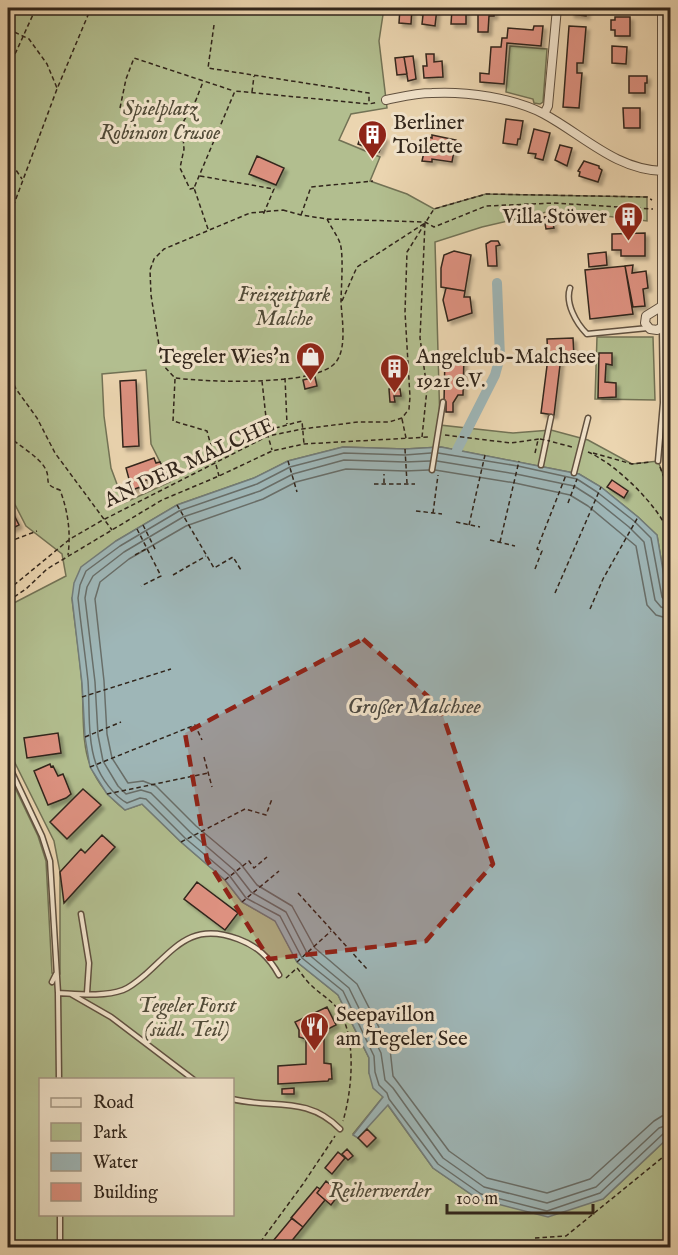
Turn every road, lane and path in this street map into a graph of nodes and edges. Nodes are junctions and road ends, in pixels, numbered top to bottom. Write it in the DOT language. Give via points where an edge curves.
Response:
graph roads {
  1 [pos="16,8"];
  2 [pos="36,8"];
  3 [pos="91,8"];
  4 [pos="557,8"];
  5 [pos="662,8"];
  6 [pos="214,25"];
  7 [pos="8,28"];
  8 [pos="24,36"];
  9 [pos="8,56"];
  10 [pos="254,75"];
  11 [pos="203,82"];
  12 [pos="57,89"];
  13 [pos="235,91"];
  14 [pos="252,93"];
  15 [pos="386,100"];
  16 [pos="369,104"];
  17 [pos="120,108"];
  18 [pos="544,114"];
  19 [pos="8,158"];
  20 [pos="666,173"];
  21 [pos="200,176"];
  22 [pos="22,179"];
  23 [pos="372,182"];
  24 [pos="194,188"];
  25 [pos="647,197"];
  26 [pos="655,209"];
  27 [pos="264,212"];
  28 [pos="263,215"];
  29 [pos="301,215"];
  30 [pos="327,219"];
  31 [pos="8,220"];
  32 [pos="425,222"];
  33 [pos="667,223"];
  34 [pos="208,230"];
  35 [pos="570,288"];
  36 [pos="341,303"];
  37 [pos="662,306"];
  38 [pos="662,327"];
  39 [pos="648,328"];
  40 [pos="8,370"];
  41 [pos="175,378"];
  42 [pos="285,378"];
  43 [pos="262,380"];
  44 [pos="443,402"];
  45 [pos="663,403"];
  46 [pos="670,403"];
  47 [pos="551,417"];
  48 [pos="402,418"];
  49 [pos="588,418"];
  50 [pos="287,424"];
  51 [pos="302,429"];
  52 [pos="267,430"];
  53 [pos="438,435"];
  54 [pos="8,436"];
  55 [pos="268,436"];
  56 [pos="406,439"];
  57 [pos="304,444"];
  58 [pos="405,449"];
  59 [pos="581,449"];
  60 [pos="272,451"];
  61 [pos="485,455"];
  62 [pos="658,460"];
  63 [pos="288,461"];
  64 [pos="519,461"];
  65 [pos="215,464"];
  66 [pos="541,465"];
  67 [pos="438,469"];
  68 [pos="432,470"];
  69 [pos="568,471"];
  70 [pos="577,473"];
  71 [pos="384,474"];
  72 [pos="219,476"];
  73 [pos="374,484"];
  74 [pos="384,484"];
  75 [pos="407,484"];
  76 [pos="415,484"];
  77 [pos="601,487"];
  78 [pos="297,492"];
  79 [pos="670,493"];
  80 [pos="567,503"];
  81 [pos="177,505"];
  82 [pos="416,510"];
  83 [pos="433,513"];
  84 [pos="442,514"];
  85 [pos="638,517"];
  86 [pos="104,519"];
  87 [pos="456,522"];
  88 [pos="143,525"];
  89 [pos="469,525"];
  90 [pos="480,527"];
  91 [pos="669,527"];
  92 [pos="137,529"];
  93 [pos="112,530"];
  94 [pos="37,531"];
  95 [pos="670,535"];
  96 [pos="70,539"];
  97 [pos="490,540"];
  98 [pos="8,542"];
  99 [pos="500,542"];
  100 [pos="514,546"];
  101 [pos="147,548"];
  102 [pos="156,551"];
  103 [pos="68,555"];
  104 [pos="135,555"];
  105 [pos="206,556"];
  106 [pos="535,569"];
  107 [pos="241,570"];
  108 [pos="173,575"];
  109 [pos="141,586"];
  110 [pos="8,590"];
  111 [pos="555,593"];
  112 [pos="8,601"];
  113 [pos="590,609"];
  114 [pos="171,669"];
  115 [pos="82,697"];
  116 [pos="121,722"];
  117 [pos="85,737"];
  118 [pos="202,740"];
  119 [pos="204,757"];
  120 [pos="8,764"];
  121 [pos="90,767"];
  122 [pos="208,773"];
  123 [pos="212,787"];
  124 [pos="107,794"];
  125 [pos="272,799"];
  126 [pos="181,842"];
  127 [pos="267,857"];
  128 [pos="279,871"];
  129 [pos="225,880"];
  130 [pos="298,893"];
  131 [pos="242,902"];
  132 [pos="81,914"];
  133 [pos="332,930"];
  134 [pos="297,962"];
  135 [pos="367,969"];
  136 [pos="56,974"];
  137 [pos="279,975"];
  138 [pos="281,981"];
  139 [pos="52,982"];
  140 [pos="58,993"];
  141 [pos="71,993"];
  142 [pos="87,993"];
  143 [pos="59,1078"];
  144 [pos="191,1078"];
  145 [pos="234,1099"];
  146 [pos="340,1129"];
  147 [pos="668,1154"];
  148 [pos="60,1216"];
  149 [pos="535,1238"];
  150 [pos="60,1248"];
  151 [pos="256,1248"];
  1 -- 7 [label="path"];
  2 -- 8 [label="path"];
  3 -- 12 [label="path"];
  4 -- 18 [label="street"];
  5 -- 20 [label="street"];
  6 -- 10 [label="path" via="208,68"];
  7 -- 8 [label="path"];
  8 -- 9 [label="path" via="14,56"];
  8 -- 12 [label="path" via="47,64"];
  10 -- 14 [label="path"];
  10 -- 16 [label="path" via="369,93"];
  11 -- 13 [label="path"];
  11 -- 17 [label="path" via="134,58"];
  11 -- 24 [label="path" via="182,124 184,149 180,168 190,189"];
  12 -- 22 [label="path"];
  13 -- 14 [label="path"];
  13 -- 21 [label="path"];
  14 -- 16 [label="path"];
  15 -- 16 [label="path"];
  15 -- 18 [label="street" via="435,92 464,94 500,99"];
  18 -- 20 [label="street" via="620,162"];
  19 -- 22 [label="path"];
  20 -- 33 [label="street"];
  21 -- 24 [label="path"];
  21 -- 27 [label="path" via="274,189"];
  22 -- 31 [label="path"];
  23 -- 29 [label="path" via="311,187"];
  24 -- 34 [label="path"];
  25 -- 32 [label="path" via="486,194 434,209"];
  26 -- 32 [label="path" via="554,203 486,206 434,227"];
  27 -- 28 [label="path"];
  27 -- 29 [label="path" via="283,210"];
  27 -- 34 [label="path" via="250,213"];
  29 -- 30 [label="path"];
  30 -- 32 [label="path"];
  30 -- 36 [label="path" via="341,245"];
  32 -- 36 [label="path" via="357,267"];
  32 -- 48 [label="path" via="407,252 410,398 409,409"];
  32 -- 56 [label="path" via="420,338 427,389 422,438"];
  33 -- 37 [label="street"];
  34 -- 41 [label="path" via="164,249 150,270 162,364"];
  35 -- 39 [label="lane" via="567,296 574,315 587,334"];
  36 -- 42 [label="path" via="342,343 338,360 317,374"];
  37 -- 38 [label="street"];
  37 -- 39 [label="street" via="646,316"];
  38 -- 39 [label="street"];
  38 -- 45 [label="lane"];
  40 -- 86 [label="path" via="55,453"];
  41 -- 43 [label="path"];
  41 -- 65 [label="path" via="174,421 207,431"];
  42 -- 43 [label="path"];
  42 -- 50 [label="path"];
  43 -- 52 [label="path"];
  44 -- 53 [label="lane"];
  45 -- 46 [label="lane"];
  45 -- 62 [label="lane"];
  47 -- 66 [label="lane"];
  48 -- 51 [label="path, AN DER MALCHE"];
  48 -- 56 [label="path"];
  49 -- 59 [label="lane"];
  50 -- 51 [label="path" via="302,421"];
  50 -- 52 [label="path"];
  51 -- 55 [label="path, AN DER MALCHE"];
  51 -- 57 [label="path"];
  52 -- 55 [label="path"];
  53 -- 59 [label="path, bridge" via="511,443 540,439"];
  53 -- 68 [label="lane"];
  54 -- 96 [label="path" via="45,468 47,482 60,490"];
  55 -- 60 [label="path"];
  55 -- 65 [label="path, AN DER MALCHE"];
  56 -- 57 [label="path"];
  57 -- 60 [label="path"];
  58 -- 75 [label="path"];
  59 -- 62 [label="path" via="632,464"];
  59 -- 70 [label="lane"];
  59 -- 91 [label="path" via="616,469"];
  60 -- 72 [label="path"];
  61 -- 89 [label="path"];
  62 -- 79 [label="path"];
  63 -- 78 [label="path"];
  64 -- 99 [label="path"];
  65 -- 72 [label="path"];
  65 -- 86 [label="path, AN DER MALCHE"];
  67 -- 83 [label="path"];
  69 -- 106 [label="path" via="537,549 542,551"];
  70 -- 80 [label="path"];
  71 -- 74 [label="path"];
  72 -- 93 [label="path" via="162,500"];
  73 -- 74 [label="path"];
  74 -- 75 [label="path"];
  75 -- 76 [label="path"];
  77 -- 111 [label="path"];
  81 -- 105 [label="path"];
  82 -- 83 [label="path"];
  83 -- 84 [label="path"];
  85 -- 113 [label="path"];
  86 -- 93 [label="path"];
  86 -- 96 [label="path, AN DER MALCHE"];
  87 -- 89 [label="path"];
  88 -- 102 [label="path"];
  89 -- 90 [label="path"];
  91 -- 95 [label="path"];
  92 -- 101 [label="path"];
  93 -- 103 [label="path"];
  94 -- 98 [label="path"];
  96 -- 103 [label="path"];
  96 -- 110 [label="path, AN DER MALCHE"];
  97 -- 99 [label="path"];
  99 -- 100 [label="path"];
  101 -- 104 [label="path"];
  101 -- 109 [label="path" via="161,576"];
  103 -- 112 [label="path"];
  105 -- 107 [label="path" via="214,568 233,557"];
  105 -- 108 [label="path"];
  114 -- 115 [label="path"];
  116 -- 117 [label="path"];
  118 -- 121 [label="path" via="195,725"];
  119 -- 122 [label="path"];
  120 -- 136 [label="lane" via="50,861"];
  122 -- 123 [label="path"];
  122 -- 124 [label="path"];
  125 -- 126 [label="path" via="266,815 245,809"];
  127 -- 129 [label="path" via="254,868 249,861"];
  128 -- 131 [label="path"];
  130 -- 133 [label="path"];
  132 -- 142 [label="lane" via="89,963"];
  133 -- 134 [label="path"];
  133 -- 135 [label="path"];
  136 -- 139 [label="lane"];
  136 -- 140 [label="lane"];
  137 -- 142 [label="lane" via="266,956 250,944 233,937 206,934 183,941 123,990"];
  138 -- 146 [label="path" via="297,968 340,1012 350,1047 351,1074"];
  140 -- 141 [label="lane"];
  140 -- 143 [label="lane"];
  141 -- 142 [label="lane"];
  141 -- 144 [label="lane" via="111,1017"];
  145 -- 146 [label="lane" via="298,1105 317,1112"];
  146 -- 151 [label="path"];
  147 -- 149 [label="path" via="566,1236"];
  148 -- 150 [label="lane"];
}
